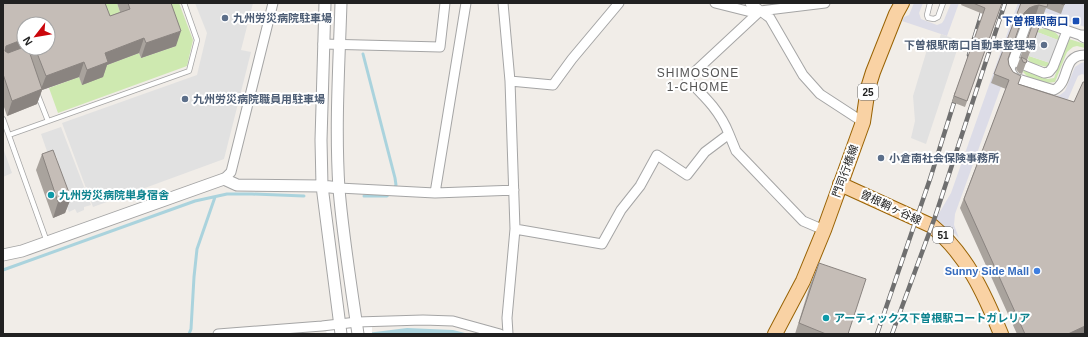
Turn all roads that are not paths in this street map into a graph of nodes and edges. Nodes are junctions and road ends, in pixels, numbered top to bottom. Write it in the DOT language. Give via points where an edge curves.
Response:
graph roads {
  1 [pos="184,3"];
  2 [pos="273,3"];
  3 [pos="325,3"];
  4 [pos="341,3"];
  5 [pos="446,3"];
  6 [pos="466,3"];
  7 [pos="503,3"];
  8 [pos="619,3"];
  9 [pos="716,3"];
  10 [pos="750,3"];
  11 [pos="825,3"];
  12 [pos="902,3"];
  13 [pos="930,3"];
  14 [pos="943,3"];
  15 [pos="760,11"];
  16 [pos="1067,31"];
  17 [pos="1084,37"];
  18 [pos="323,44"];
  19 [pos="340,45"];
  20 [pos="1085,55"];
  21 [pos="1013,61"];
  22 [pos="510,80"];
  23 [pos="35,85"];
  24 [pos="3,119"];
  25 [pos="48,121"];
  26 [pos="863,122"];
  27 [pos="729,134"];
  28 [pos="9,135"];
  29 [pos="224,179"];
  30 [pos="840,184"];
  31 [pos="322,186"];
  32 [pos="339,188"];
  33 [pos="514,190"];
  34 [pos="435,194"];
  35 [pos="515,229"];
  36 [pos="824,230"];
  37 [pos="47,242"];
  38 [pos="3,256"];
  39 [pos="357,327"];
  40 [pos="340,329"];
  41 [pos="218,334"];
  42 [pos="500,334"];
  43 [pos="508,334"];
  44 [pos="775,334"];
  45 [pos="1001,334"];
  1 -- 25 [label="lane" via="197,40 189,71"];
  2 -- 29 [label="street" via="231,172"];
  3 -- 18 [label="street"];
  4 -- 19 [label="street"];
  5 -- 19 [label="street" via="440,47"];
  6 -- 34 [label="street"];
  7 -- 22 [label="street"];
  8 -- 22 [label="street" via="553,85"];
  9 -- 15 [label="street" via="751,12"];
  10 -- 15 [label="street"];
  11 -- 15 [label="street"];
  12 -- 26 [label="main road, 門司行橋線 / 25" via="873,72"];
  13 -- 14 [label="lane" via="927,15 934,20 938,17"];
  15 -- 26 [label="street" via="770,18 803,74 820,94"];
  15 -- 27 [label="street" via="687,79 714,107"];
  16 -- 17 [label="street"];
  16 -- 21 [label="street" via="1049,72 1044,73"];
  16 -- 21 [label="street" via="1031,20 1024,28"];
  18 -- 19 [label="street"];
  18 -- 31 [label="street"];
  19 -- 32 [label="street" via="337,119"];
  20 -- 21 [label="street" via="1071,60 1061,85 1054,90 1015,78 1010,70"];
  22 -- 33 [label="street"];
  23 -- 25 [label="lane"];
  24 -- 28 [label="lane"];
  25 -- 28 [label="lane"];
  26 -- 30 [label="main road, 門司行橋線 / 25"];
  27 -- 35 [label="street" via="705,152 687,175 657,155 640,186 620,210 602,244"];
  27 -- 36 [label="street" via="736,151 803,221"];
  28 -- 37 [label="lane"];
  29 -- 31 [label="street" via="237,185"];
  29 -- 37 [label="street"];
  30 -- 36 [label="main road, 門司行橋線 / 25"];
  30 -- 45 [label="main road, 曽根鞘ヶ谷線 / 51" via="932,226 944,236 958,251 975,277"];
  31 -- 32 [label="street"];
  31 -- 40 [label="street"];
  32 -- 34 [label="street"];
  32 -- 39 [label="street"];
  33 -- 34 [label="street"];
  33 -- 35 [label="street"];
  35 -- 43 [label="street" via="507,318"];
  36 -- 44 [label="main road, 門司行橋線 / 25" via="803,281"];
  37 -- 38 [label="street"];
  39 -- 40 [label="street"];
  39 -- 42 [label="street" via="423,320 453,321"];
  40 -- 41 [label="street" via="322,326"];
}
